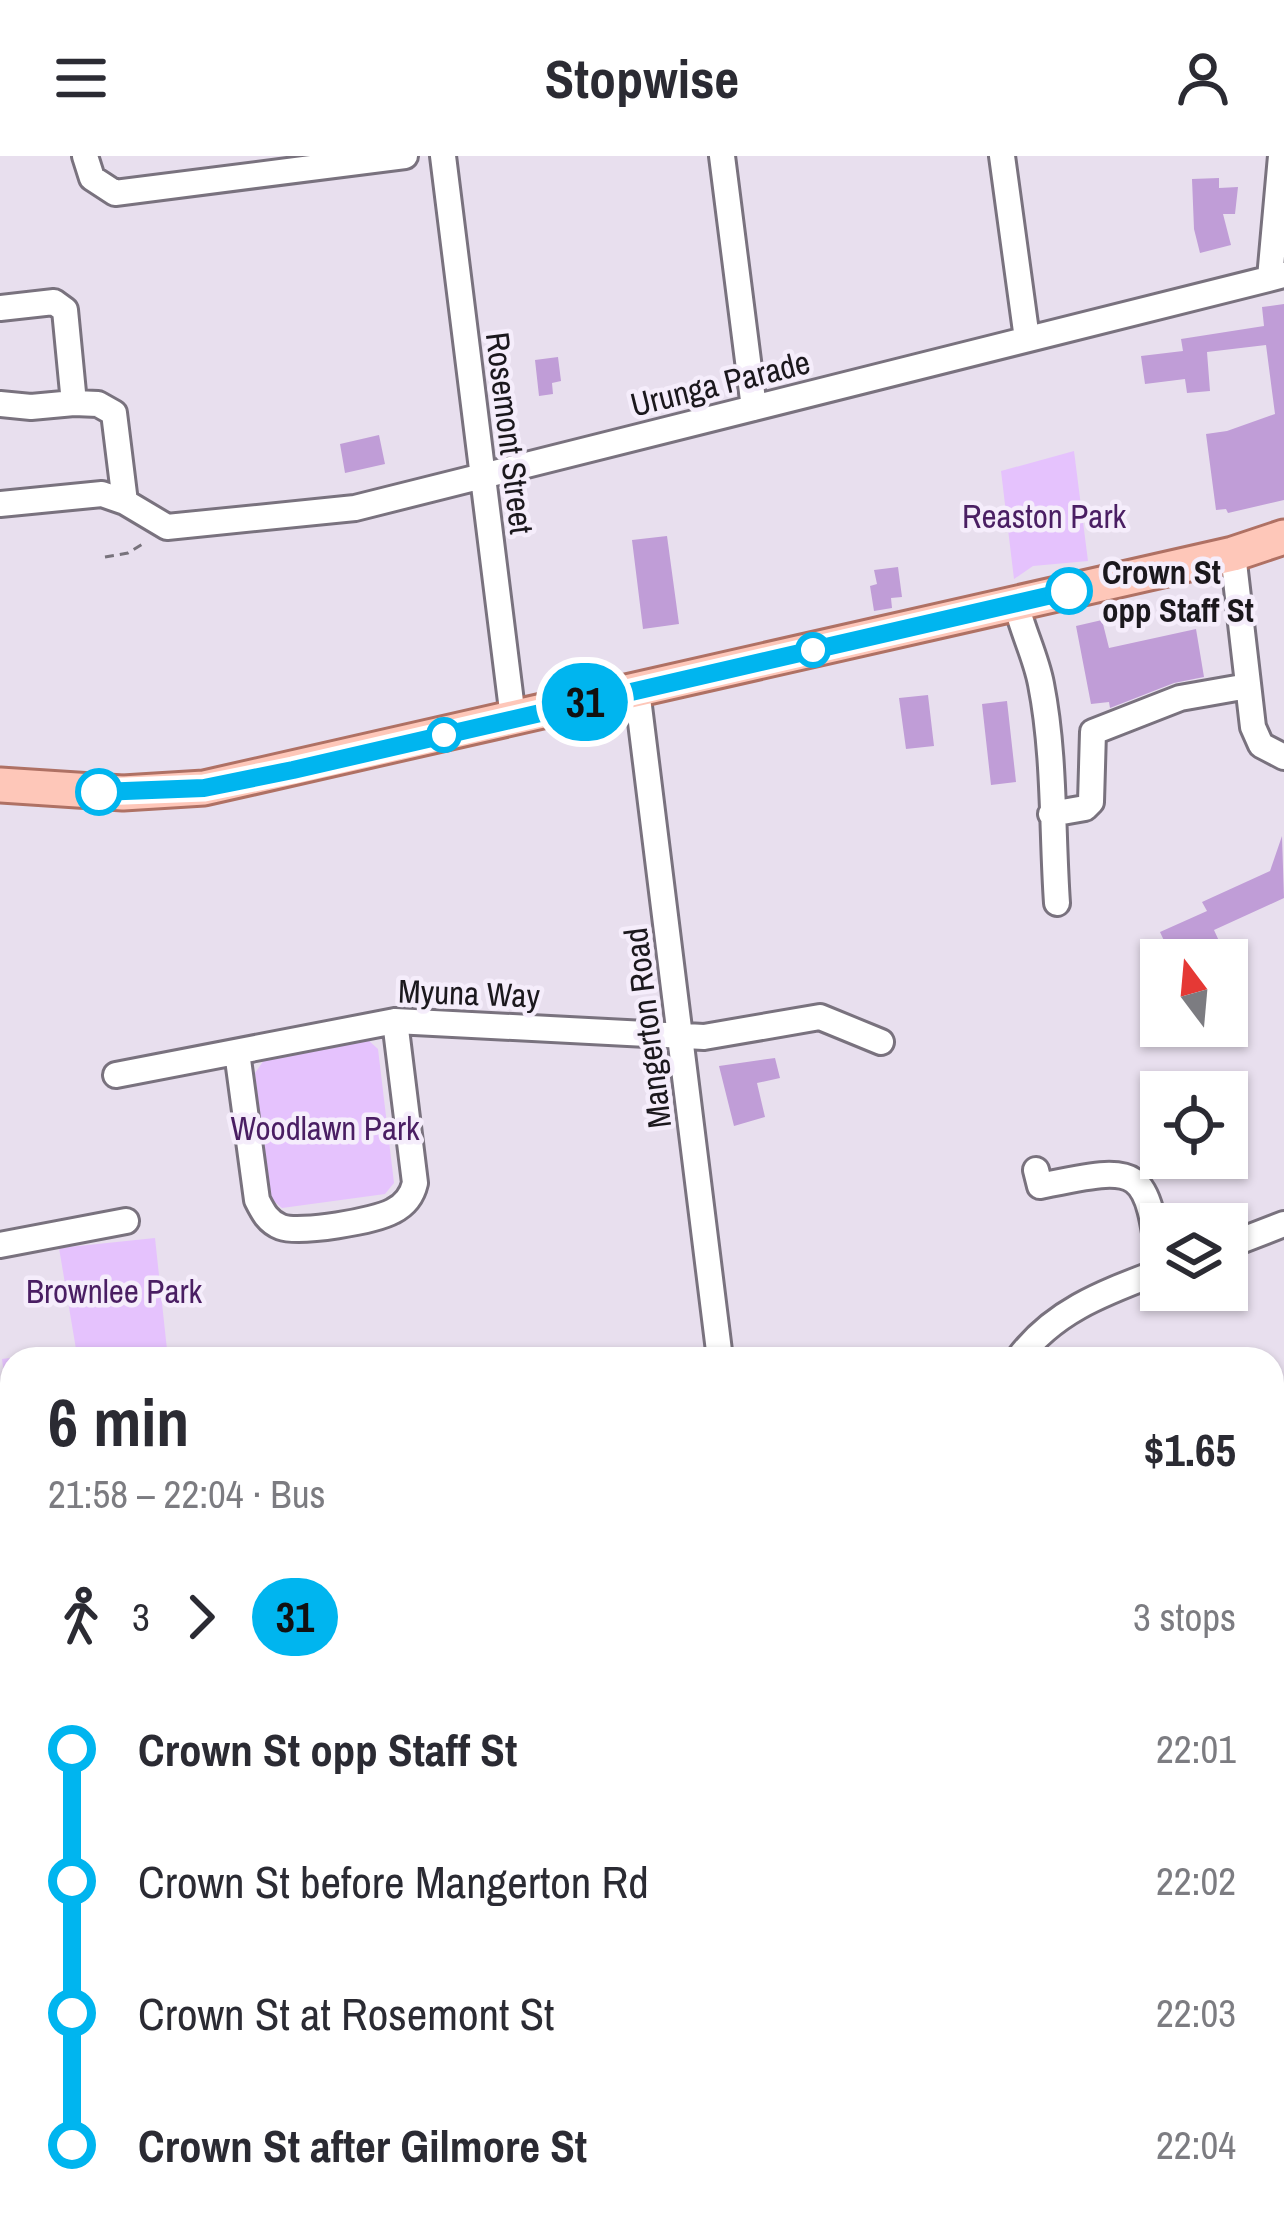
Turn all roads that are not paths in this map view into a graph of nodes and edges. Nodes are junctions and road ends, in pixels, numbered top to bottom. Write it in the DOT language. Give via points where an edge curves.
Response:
graph roads {
  1 [pos="85,156"];
  2 [pos="405,156"];
  3 [pos="443,156"];
  4 [pos="722,156"];
  5 [pos="1002,156"];
  6 [pos="1281,156"];
  7 [pos="1277,276"];
  8 [pos="0,308"];
  9 [pos="1027,339"];
  10 [pos="74,403"];
  11 [pos="0,404"];
  12 [pos="754,408"];
  13 [pos="483,476"];
  14 [pos="125,502"];
  15 [pos="0,504"];
  16 [pos="1284,537"];
  17 [pos="1233,554"];
  18 [pos="1016,603"];
  19 [pos="1248,686"];
  20 [pos="637,690"];
  21 [pos="513,718"];
  22 [pos="1284,757"];
  23 [pos="0,785"];
  24 [pos="1051,814"];
  25 [pos="1057,903"];
  26 [pos="395,1021"];
  27 [pos="681,1035"];
  28 [pos="881,1042"];
  29 [pos="237,1052"];
  30 [pos="116,1075"];
  31 [pos="1036,1169"];
  32 [pos="1150,1203"];
  33 [pos="126,1221"];
  34 [pos="1284,1224"];
  35 [pos="1248,1238"];
  36 [pos="0,1245"];
  37 [pos="1140,1280"];
  38 [pos="719,1347"];
  39 [pos="1028,1347"];
  1 -- 2 [label="street" via="92,178 115,193"];
  3 -- 13 [label="street, Rosemont Street"];
  4 -- 12 [label="street"];
  5 -- 9 [label="street"];
  6 -- 7 [label="street"];
  7 -- 9 [label="street, Urunga Parade"];
  8 -- 10 [label="street" via="54,302 65,310"];
  9 -- 12 [label="street, Urunga Parade"];
  10 -- 11 [label="street"];
  10 -- 14 [label="street" via="114,413"];
  12 -- 13 [label="street, Urunga Parade"];
  13 -- 14 [label="street, Urunga Parade" via="355,508 167,526"];
  13 -- 21 [label="street, Rosemont Street"];
  14 -- 15 [label="street" via="101,494"];
  16 -- 17 [label="main road"];
  17 -- 18 [label="main road"];
  17 -- 19 [label="street"];
  18 -- 20 [label="main road"];
  18 -- 24 [label="street" via="1041,680"];
  19 -- 22 [label="street" via="1256,737"];
  19 -- 24 [label="street" via="1180,698 1093,732 1091,802"];
  20 -- 21 [label="main road"];
  20 -- 27 [label="street, Mangerton Road"];
  21 -- 23 [label="main road" via="204,788 123,793"];
  24 -- 25 [label="street"];
  26 -- 27 [label="street, Myuna Way"];
  26 -- 29 [label="street, Myuna Way"];
  26 -- 29 [label="street" via="416,1183 406,1203 383,1215 296,1230 268,1219 257,1200"];
  27 -- 28 [label="street, Myuna Way" via="820,1017"];
  27 -- 38 [label="street, Mangerton Road"];
  29 -- 30 [label="street, Myuna Way"];
  31 -- 32 [label="street" via="1040,1186 1115,1173 1140,1186"];
  33 -- 36 [label="street"];
  34 -- 35 [label="street"];
  37 -- 39 [label="street" via="1065,1313"];
}
